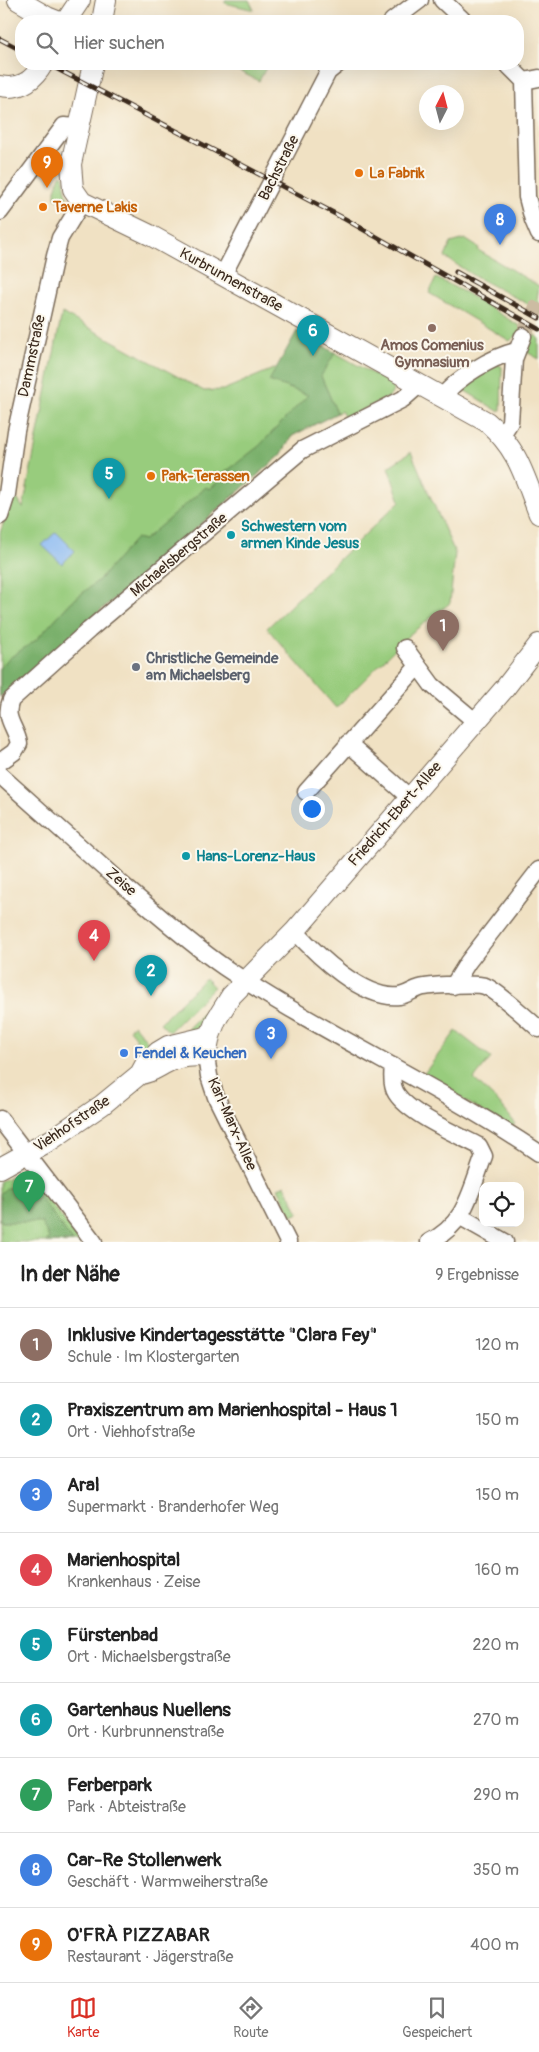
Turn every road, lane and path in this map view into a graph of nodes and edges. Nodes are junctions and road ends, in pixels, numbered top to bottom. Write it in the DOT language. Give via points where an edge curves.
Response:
graph roads {
  1 [pos="18,0"];
  2 [pos="80,0"];
  3 [pos="106,0"];
  4 [pos="420,0"];
  5 [pos="442,0"];
  6 [pos="42,15"];
  7 [pos="70,15"];
  8 [pos="103,15"];
  9 [pos="400,15"];
  10 [pos="458,15"];
  11 [pos="38,70"];
  12 [pos="92,70"];
  13 [pos="330,70"];
  14 [pos="517,70"];
  15 [pos="532,79"];
  16 [pos="0,86"];
  17 [pos="79,127"];
  18 [pos="82,202"];
  19 [pos="0,212"];
  20 [pos="539,234"];
  21 [pos="223,276"];
  22 [pos="419,385"];
  23 [pos="442,397"];
  24 [pos="502,435"];
  25 [pos="539,514"];
  26 [pos="0,516"];
  27 [pos="539,644"];
  28 [pos="405,648"];
  29 [pos="418,666"];
  30 [pos="476,722"];
  31 [pos="348,743"];
  32 [pos="0,762"];
  33 [pos="0,775"];
  34 [pos="306,792"];
  35 [pos="410,797"];
  36 [pos="539,870"];
  37 [pos="295,931"];
  38 [pos="248,981"];
  39 [pos="453,986"];
  40 [pos="539,1029"];
  41 [pos="210,1036"];
  42 [pos="206,1056"];
  43 [pos="392,1066"];
  44 [pos="140,1074"];
  45 [pos="0,1119"];
  46 [pos="539,1153"];
  47 [pos="27,1154"];
  48 [pos="0,1168"];
  49 [pos="461,1217"];
  50 [pos="94,1242"];
  51 [pos="288,1242"];
  52 [pos="429,1242"];
  53 [pos="505,1242"];
  1 -- 6 [label="main road"];
  2 -- 7 [label="main road"];
  3 -- 8 [label="main road"];
  4 -- 9 [label="street"];
  5 -- 10 [label="street"];
  11 -- 16 [label="main road" via="23,85"];
  12 -- 17 [label="main road"];
  13 -- 21 [label="street, Bachstraße"];
  14 -- 15 [label="street"];
  15 -- 20 [label="street" via="527,197"];
  17 -- 18 [label="main road" via="71,164 71,182"];
  17 -- 19 [label="street" via="64,126"];
  18 -- 21 [label="main road, Kurbrunnenstraße"];
  18 -- 26 [label="street, Dammstraße" via="60,238 54,256"];
  21 -- 22 [label="main road, Kurbrunnenstraße"];
  22 -- 23 [label="main road, Kurbrunnenstraße"];
  22 -- 32 [label="street, Michaelsbergstraße" via="403,400 302,450 11,700 8,718 19,744"];
  23 -- 24 [label="main road, Kurbrunnenstraße" via="487,422"];
  23 -- 24 [label="street" via="455,383 520,344 514,359 510,422"];
  24 -- 25 [label="main road" via="519,460"];
  27 -- 30 [label="main road, Friedrich-Ebert-Allee"];
  28 -- 29 [label="street"];
  29 -- 30 [label="street" via="432,685"];
  29 -- 31 [label="street"];
  30 -- 35 [label="main road, Friedrich-Ebert-Allee"];
  31 -- 34 [label="street"];
  31 -- 35 [label="street"];
  33 -- 38 [label="street, Zeise" via="180,935"];
  35 -- 37 [label="main road, Friedrich-Ebert-Allee"];
  36 -- 39 [label="street"];
  37 -- 38 [label="main road, Friedrich-Ebert-Allee"];
  37 -- 39 [label="street" via="318,956 341,974 383,994 398,996 422,988"];
  38 -- 41 [label="main road, Karl-Marx-Allee" via="225,1004"];
  38 -- 43 [label="street, Zeise"];
  39 -- 40 [label="street" via="485,986"];
  41 -- 42 [label="main road, Karl-Marx-Allee"];
  41 -- 44 [label="main road, Viehhofstraße" via="168,1046 146,1063"];
  42 -- 44 [label="main road, Viehhofstraße" via="174,1060 150,1073"];
  42 -- 51 [label="street, Karl-Marx-Allee" via="216,1097"];
  43 -- 46 [label="street, Zeise"];
  43 -- 49 [label="street" via="392,1079 401,1098 418,1113 479,1146 484,1156"];
  44 -- 47 [label="main road, Viehhofstraße" via="102,1105"];
  45 -- 47 [label="street"];
  47 -- 48 [label="main road, Viehhofstraße"];
  47 -- 50 [label="street"];
  49 -- 52 [label="street"];
  49 -- 53 [label="street"];
}
